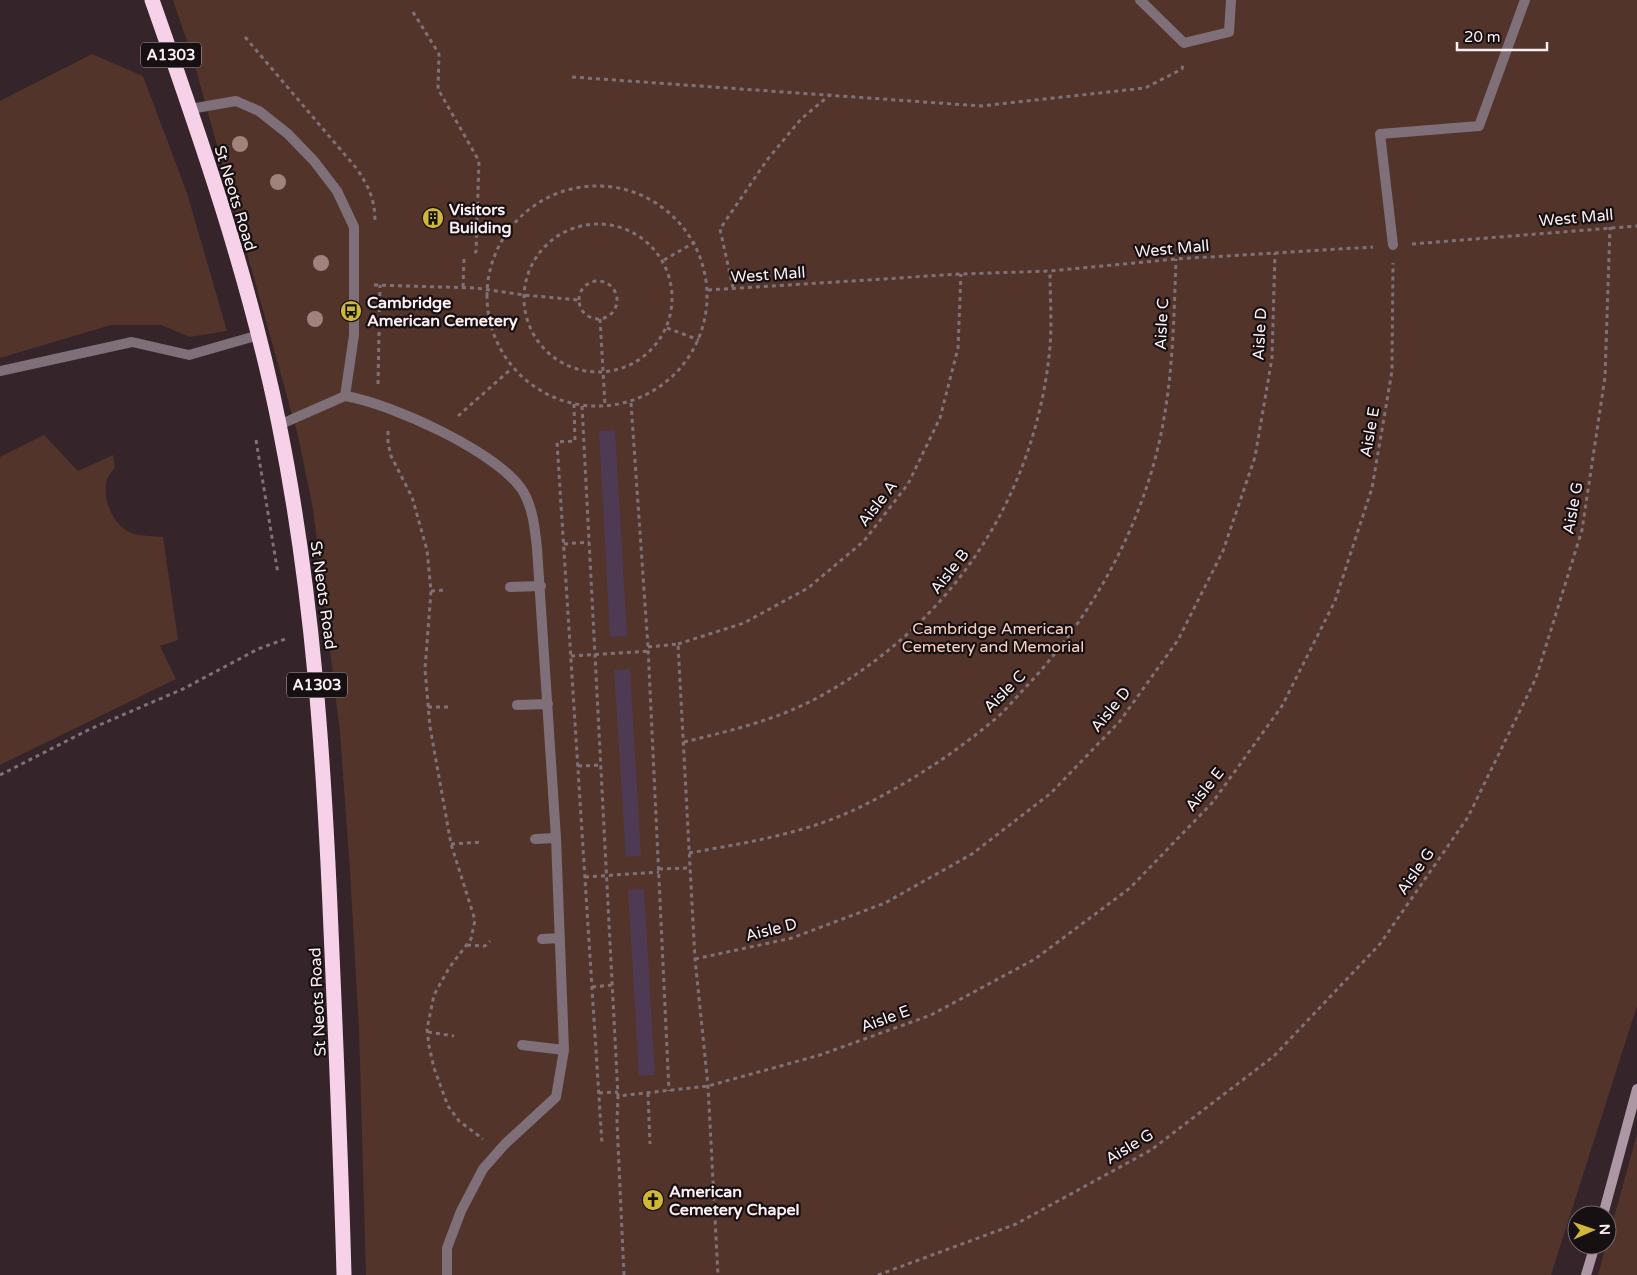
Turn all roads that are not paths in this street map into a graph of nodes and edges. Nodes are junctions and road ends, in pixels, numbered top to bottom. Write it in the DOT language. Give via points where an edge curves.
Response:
graph roads {
  1 [pos="152,0"];
  2 [pos="1140,0"];
  3 [pos="1231,0"];
  4 [pos="1525,0"];
  5 [pos="190,109"];
  6 [pos="1393,245"];
  7 [pos="259,335"];
  8 [pos="0,371"];
  9 [pos="345,396"];
  10 [pos="279,425"];
  11 [pos="541,586"];
  12 [pos="510,587"];
  13 [pos="548,704"];
  14 [pos="518,705"];
  15 [pos="556,838"];
  16 [pos="535,839"];
  17 [pos="560,938"];
  18 [pos="542,939"];
  19 [pos="522,1045"];
  20 [pos="564,1050"];
  21 [pos="1637,1089"];
  22 [pos="1606,1205"];
  23 [pos="1591,1255"];
  24 [pos="344,1275"];
  25 [pos="447,1275"];
  26 [pos="1586,1275"];
  1 -- 5 [label="highway, St Neots Road / A1303"];
  2 -- 3 [label="lane" via="1184,43 1229,32"];
  4 -- 6 [label="lane" via="1479,126 1380,134"];
  5 -- 7 [label="highway, St Neots Road / A1303"];
  5 -- 9 [label="lane" via="236,101 259,111 288,134 337,192 354,227 354,335"];
  7 -- 8 [label="lane" via="189,355 132,342"];
  7 -- 10 [label="highway, St Neots Road / A1303"];
  9 -- 10 [label="lane"];
  9 -- 11 [label="lane" via="365,399 441,432 476,450 506,472 524,493 533,518"];
  10 -- 24 [label="highway, St Neots Road / A1303" via="314,644 324,774"];
  11 -- 12 [label="lane"];
  11 -- 13 [label="lane"];
  13 -- 14 [label="lane"];
  13 -- 15 [label="lane"];
  15 -- 16 [label="lane"];
  15 -- 17 [label="lane"];
  17 -- 18 [label="lane"];
  17 -- 20 [label="lane"];
  19 -- 20 [label="lane"];
  20 -- 25 [label="lane" via="556,1097 504,1144 483,1169 461,1211 447,1248"];
  21 -- 22 [label="street"];
  23 -- 26 [label="street"];
}
